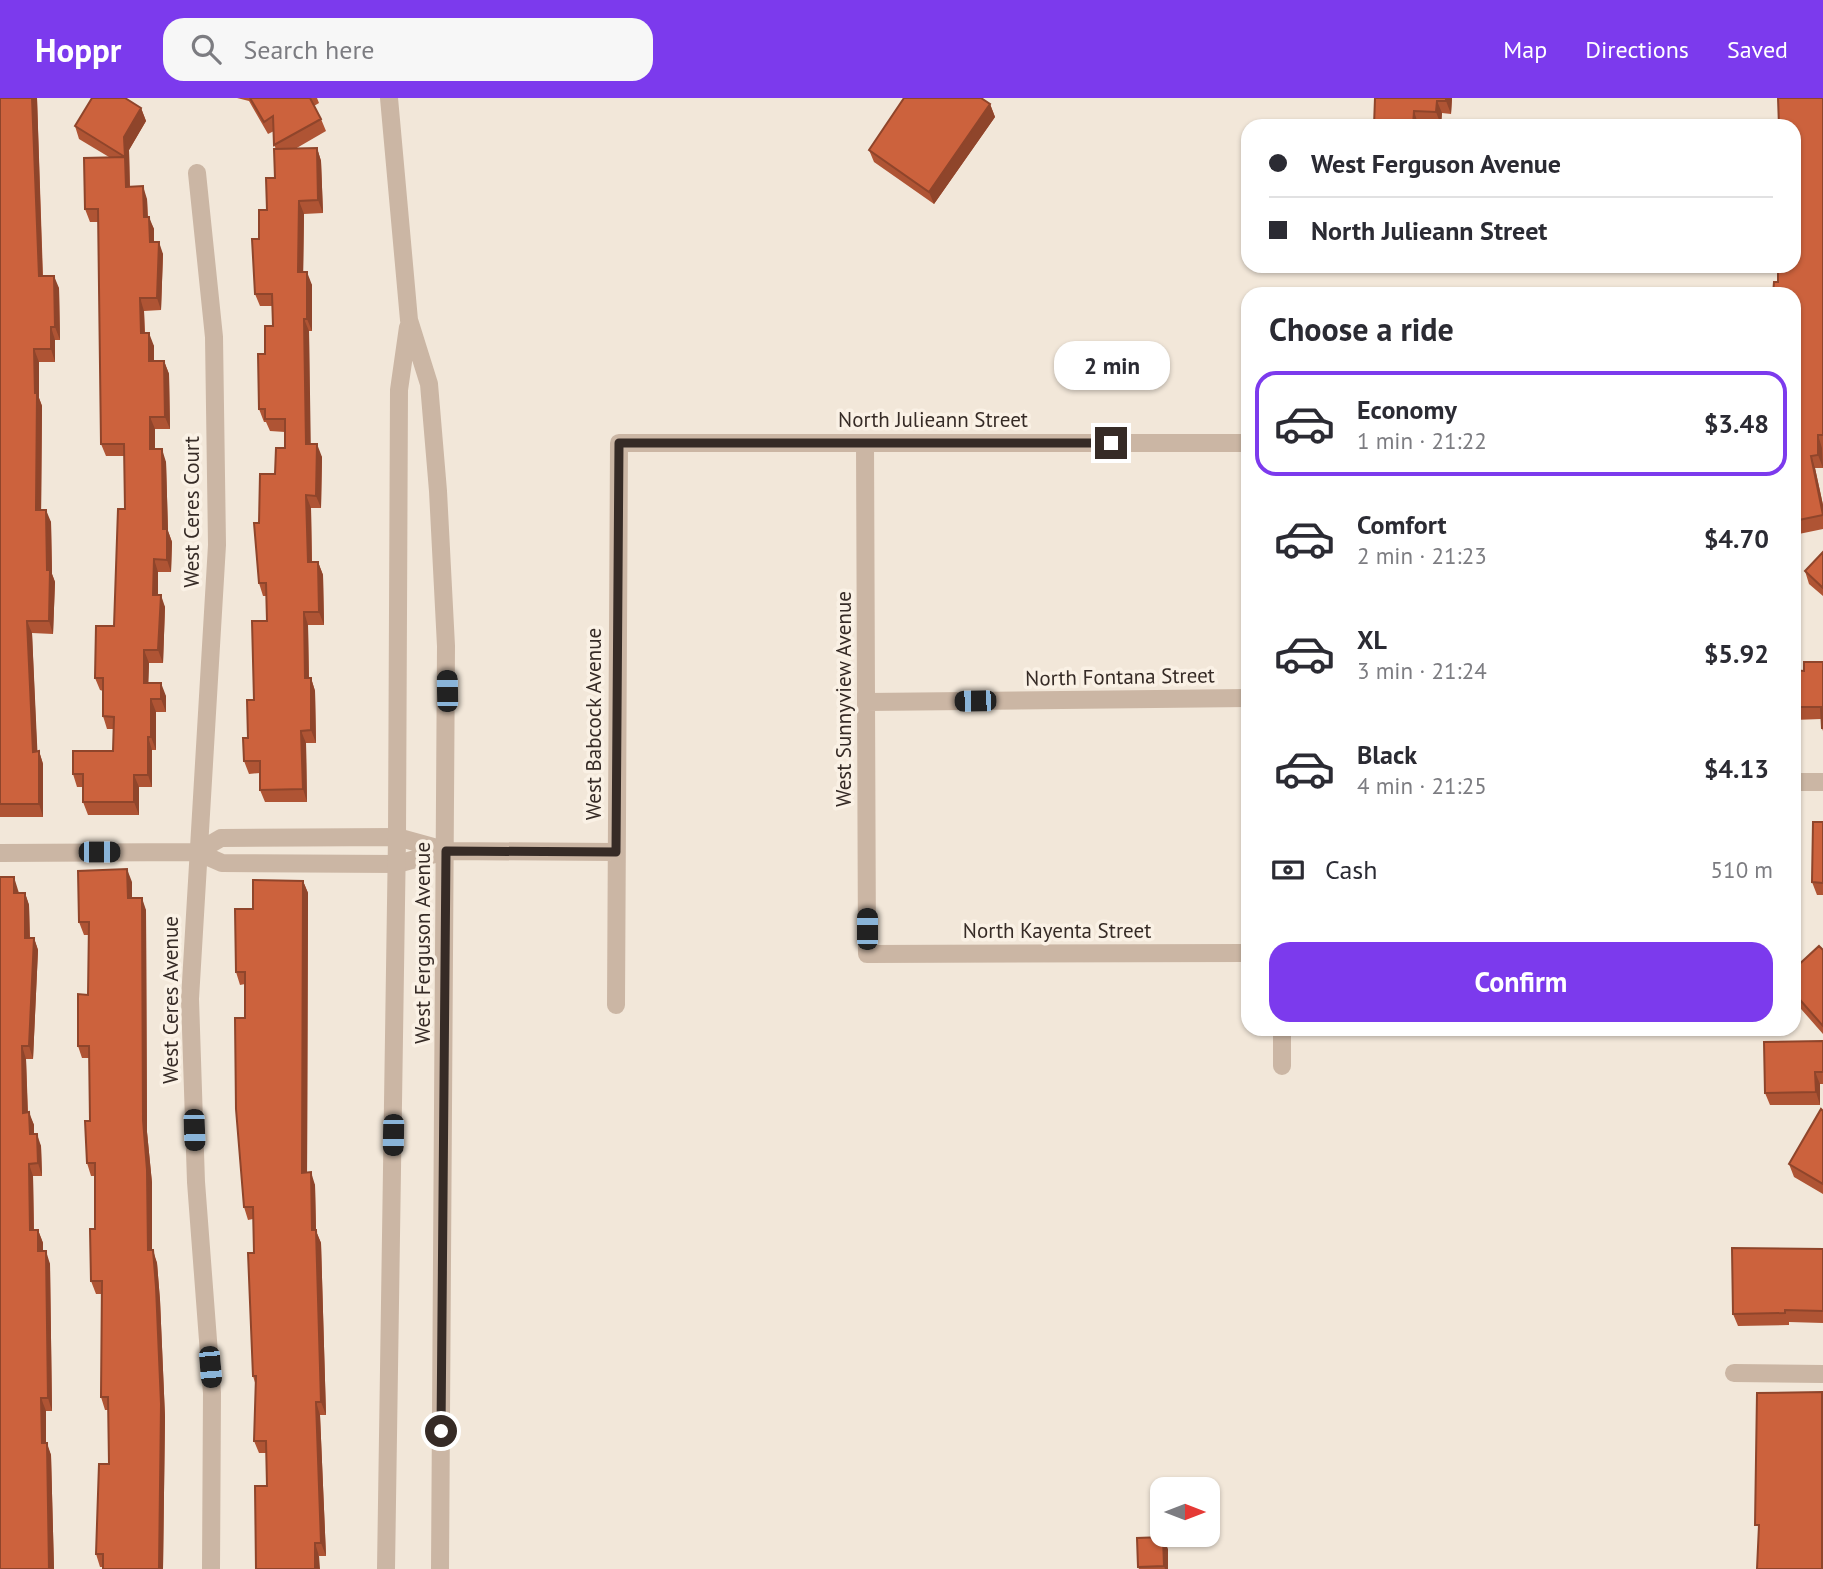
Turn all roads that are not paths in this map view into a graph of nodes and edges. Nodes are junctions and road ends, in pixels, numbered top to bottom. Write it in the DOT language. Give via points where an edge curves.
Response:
graph roads {
  1 [pos="389,98"];
  2 [pos="197,173"];
  3 [pos="409,320"];
  4 [pos="619,443"];
  5 [pos="865,443"];
  6 [pos="1241,443"];
  7 [pos="1241,698"];
  8 [pos="866,702"];
  9 [pos="1801,782"];
  10 [pos="1823,782"];
  11 [pos="397,837"];
  12 [pos="446,851"];
  13 [pos="197,852"];
  14 [pos="616,852"];
  15 [pos="0,853"];
  16 [pos="397,864"];
  17 [pos="1241,953"];
  18 [pos="867,954"];
  19 [pos="616,1005"];
  20 [pos="1282,1036"];
  21 [pos="1282,1066"];
  22 [pos="1734,1373"];
  23 [pos="1823,1374"];
  24 [pos="211,1569"];
  25 [pos="386,1569"];
  26 [pos="440,1569"];
  1 -- 3 [label="street, West Ferguson Avenue"];
  2 -- 13 [label="street, West Ceres Court" via="214,337 217,545"];
  3 -- 11 [label="street, West Ferguson Avenue" via="399,390"];
  3 -- 12 [label="street, West Ferguson Avenue" via="429,384 439,503 446,672"];
  4 -- 5 [label="street, North Julieann Street"];
  4 -- 14 [label="street, West Babcock Avenue"];
  5 -- 6 [label="street, North Julieann Street"];
  5 -- 8 [label="street, West Sunnyview Avenue"];
  7 -- 8 [label="street, North Fontana Street"];
  8 -- 18 [label="street, West Sunnyview Avenue"];
  9 -- 10 [label="street"];
  11 -- 12 [label="street"];
  11 -- 13 [label="street" via="221,838"];
  11 -- 16 [label="street, West Ferguson Avenue"];
  12 -- 14 [label="street"];
  12 -- 16 [label="street"];
  12 -- 26 [label="street, West Ferguson Avenue"];
  13 -- 15 [label="street"];
  13 -- 16 [label="street" via="222,863"];
  13 -- 24 [label="street, West Ceres Avenue" via="190,999 196,1182 212,1393"];
  14 -- 19 [label="street, West Babcock Avenue"];
  16 -- 25 [label="street, West Ferguson Avenue"];
  17 -- 18 [label="street, North Kayenta Street"];
  20 -- 21 [label="street"];
  22 -- 23 [label="street"];
}
